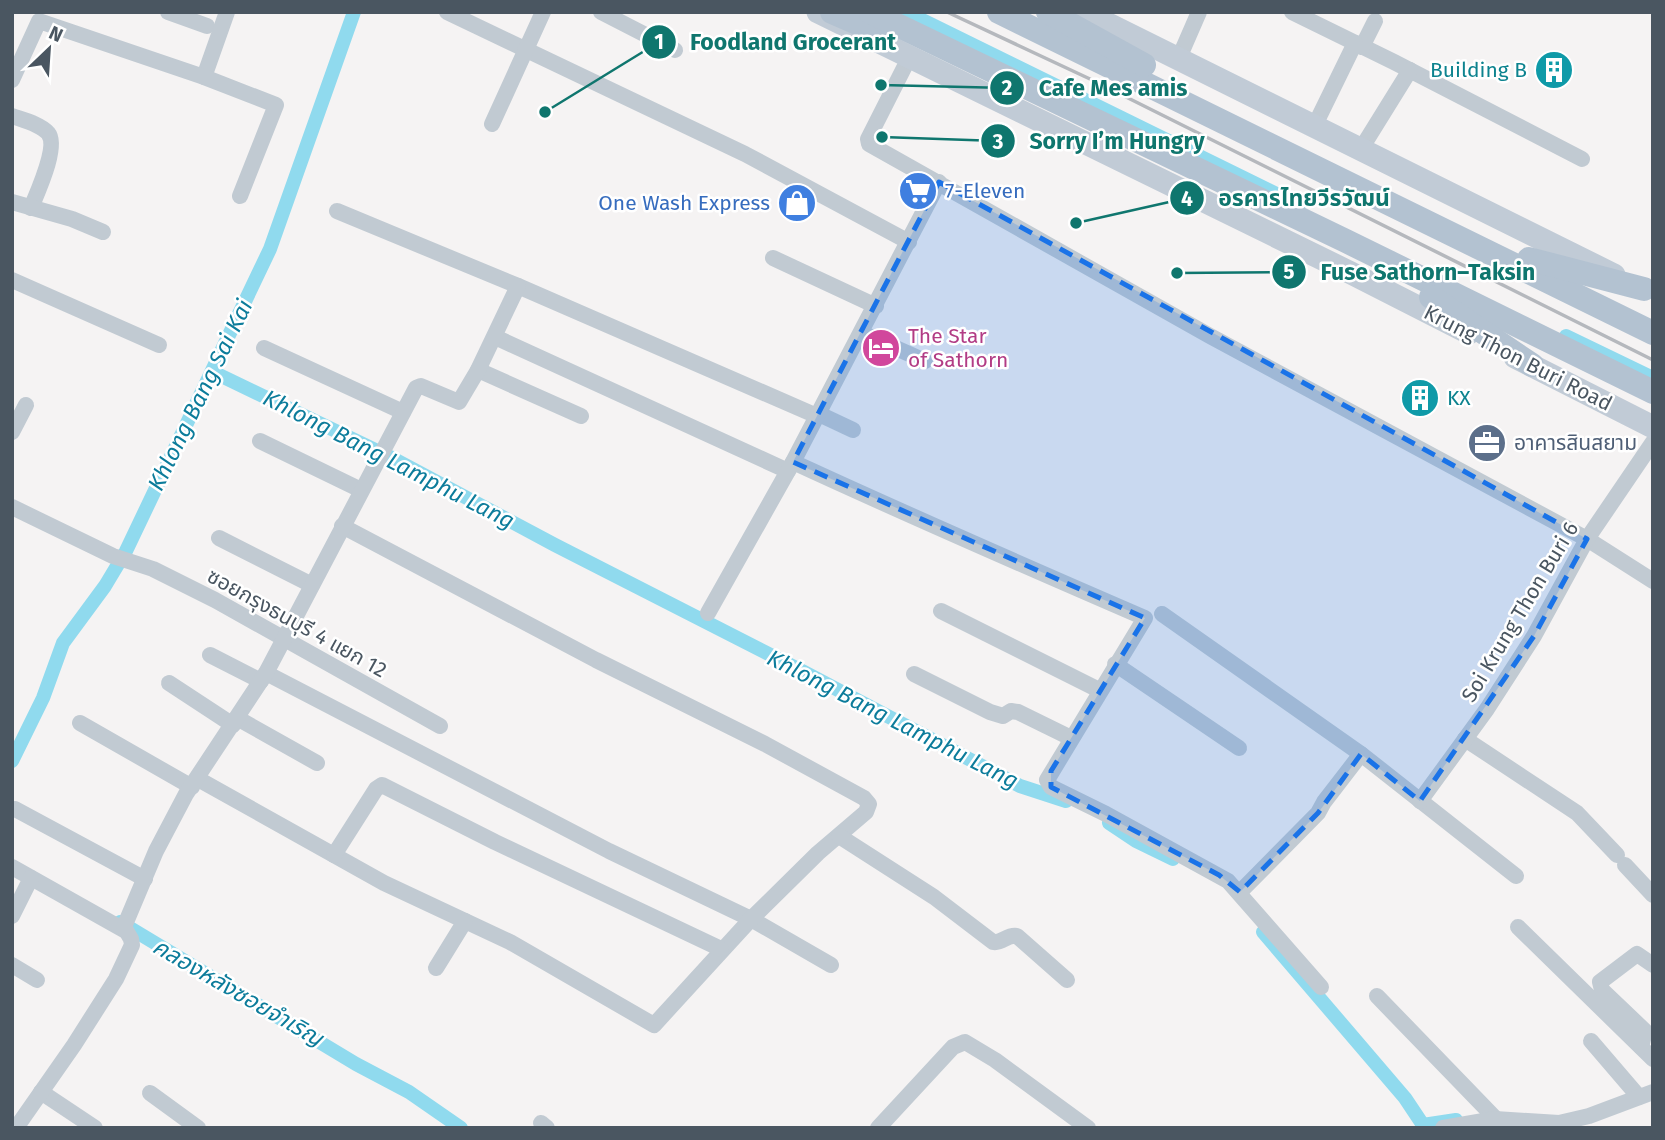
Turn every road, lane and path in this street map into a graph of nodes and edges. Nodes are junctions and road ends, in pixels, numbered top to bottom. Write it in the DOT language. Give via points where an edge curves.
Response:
graph roads {
  1 [pos="168,12"];
  2 [pos="227,12"];
  3 [pos="447,12"];
  4 [pos="543,12"];
  5 [pos="601,12"];
  6 [pos="818,12"];
  7 [pos="832,12"];
  8 [pos="870,12"];
  9 [pos="999,12"];
  10 [pos="1048,12"];
  11 [pos="1084,12"];
  12 [pos="1199,12"];
  13 [pos="1292,12"];
  14 [pos="1369,24"];
  15 [pos="207,26"];
  16 [pos="1358,45"];
  17 [pos="527,50"];
  18 [pos="675,50"];
  19 [pos="910,57"];
  20 [pos="1179,58"];
  21 [pos="1410,70"];
  22 [pos="204,77"];
  23 [pos="12,80"];
  24 [pos="1074,110"];
  25 [pos="12,116"];
  26 [pos="492,124"];
  27 [pos="1315,125"];
  28 [pos="1259,139"];
  29 [pos="1361,149"];
  30 [pos="1581,159"];
  31 [pos="939,182"];
  32 [pos="240,196"];
  33 [pos="12,202"];
  34 [pos="32,208"];
  35 [pos="337,211"];
  36 [pos="103,232"];
  37 [pos="1346,241"];
  38 [pos="909,242"];
  39 [pos="1480,248"];
  40 [pos="773,258"];
  41 [pos="12,279"];
  42 [pos="518,286"];
  43 [pos="1648,292"];
  44 [pos="876,306"];
  45 [pos="862,333"];
  46 [pos="1653,333"];
  47 [pos="495,337"];
  48 [pos="159,345"];
  49 [pos="264,348"];
  50 [pos="925,362"];
  51 [pos="1532,365"];
  52 [pos="478,370"];
  53 [pos="1653,392"];
  54 [pos="26,404"];
  55 [pos="402,412"];
  56 [pos="818,415"];
  57 [pos="581,416"];
  58 [pos="1653,427"];
  59 [pos="853,430"];
  60 [pos="12,432"];
  61 [pos="260,441"];
  62 [pos="1653,442"];
  63 [pos="791,467"];
  64 [pos="361,490"];
  65 [pos="12,507"];
  66 [pos="342,526"];
  67 [pos="219,538"];
  68 [pos="1587,539"];
  69 [pos="1653,582"];
  70 [pos="312,585"];
  71 [pos="941,611"];
  72 [pos="708,613"];
  73 [pos="1162,614"];
  74 [pos="284,638"];
  75 [pos="210,655"];
  76 [pos="1115,664"];
  77 [pos="914,674"];
  78 [pos="264,677"];
  79 [pos="169,683"];
  80 [pos="1099,690"];
  81 [pos="235,722"];
  82 [pos="80,723"];
  83 [pos="440,726"];
  84 [pos="1071,738"];
  85 [pos="1465,739"];
  86 [pos="1239,748"];
  87 [pos="1361,754"];
  88 [pos="317,763"];
  89 [pos="195,783"];
  90 [pos="1420,801"];
  91 [pos="15,809"];
  92 [pos="839,836"];
  93 [pos="334,855"];
  94 [pos="12,867"];
  95 [pos="1516,876"];
  96 [pos="31,878"];
  97 [pos="145,880"];
  98 [pos="1240,892"];
  99 [pos="1653,895"];
  100 [pos="12,916"];
  101 [pos="751,919"];
  102 [pos="465,921"];
  103 [pos="126,924"];
  104 [pos="1518,927"];
  105 [pos="721,949"];
  106 [pos="12,965"];
  107 [pos="831,965"];
  108 [pos="1653,965"];
  109 [pos="436,968"];
  110 [pos="1067,980"];
  111 [pos="37,981"];
  112 [pos="1321,987"];
  113 [pos="1377,996"];
  114 [pos="1591,1041"];
  115 [pos="1647,1053"];
  116 [pos="41,1092"];
  117 [pos="150,1093"];
  118 [pos="1646,1094"];
  119 [pos="1491,1121"];
  120 [pos="1559,1125"];
  121 [pos="16,1128"];
  122 [pos="95,1128"];
  123 [pos="198,1128"];
  124 [pos="878,1128"];
  125 [pos="1088,1128"];
  126 [pos="1443,1128"];
  1 -- 15 [label="street"];
  2 -- 22 [label="street"];
  3 -- 17 [label="street"];
  4 -- 17 [label="street"];
  5 -- 18 [label="street"];
  6 -- 19 [label="main road, Krung Thon Buri Road"];
  7 -- 24 [label="main road"];
  8 -- 24 [label="main road, Krung Thon Buri Road"];
  9 -- 28 [label="main road"];
  10 -- 28 [label="main road" via="1162,76"];
  11 -- 20 [label="main road"];
  12 -- 20 [label="street"];
  13 -- 16 [label="street"];
  14 -- 16 [label="street"];
  16 -- 21 [label="street"];
  16 -- 27 [label="street"];
  17 -- 26 [label="street"];
  17 -- 38 [label="street" via="745,154"];
  19 -- 31 [label="street" via="868,142"];
  19 -- 51 [label="main road, Krung Thon Buri Road"];
  20 -- 27 [label="main road"];
  21 -- 29 [label="street"];
  21 -- 30 [label="street"];
  22 -- 23 [label="street" via="39,22"];
  22 -- 32 [label="street" via="276,105"];
  24 -- 37 [label="main road, Krung Thon Buri Road"];
  25 -- 34 [label="street" via="48,133 52,141"];
  27 -- 29 [label="main road"];
  28 -- 39 [label="main road"];
  29 -- 43 [label="main road"];
  31 -- 38 [label="street"];
  31 -- 68 [label="street" via="1210,336"];
  33 -- 34 [label="street"];
  34 -- 36 [label="street"];
  35 -- 42 [label="street"];
  37 -- 51 [label="main road"];
  37 -- 53 [label="main road, Krung Thon Buri Road"];
  38 -- 44 [label="street"];
  39 -- 43 [label="main road"];
  39 -- 46 [label="main road"];
  40 -- 44 [label="street"];
  41 -- 48 [label="street"];
  42 -- 47 [label="street"];
  42 -- 56 [label="street"];
  44 -- 45 [label="street"];
  45 -- 50 [label="street"];
  45 -- 56 [label="street"];
  47 -- 52 [label="street"];
  47 -- 63 [label="street"];
  49 -- 55 [label="street"];
  51 -- 58 [label="main road, Krung Thon Buri Road"];
  52 -- 55 [label="street" via="459,402 418,386"];
  52 -- 57 [label="street"];
  54 -- 60 [label="street"];
  55 -- 64 [label="street"];
  56 -- 59 [label="street"];
  56 -- 63 [label="street"];
  61 -- 64 [label="street"];
  62 -- 68 [label="street, Soi Krung Thon Buri 6"];
  63 -- 72 [label="street"];
  63 -- 76 [label="street" via="1145,618"];
  64 -- 66 [label="street"];
  65 -- 74 [label="street, ซอยกรุงธนบุรี 4 แยก 12" via="215,600"];
  66 -- 70 [label="street"];
  66 -- 92 [label="street" via="867,800 866,812"];
  67 -- 70 [label="street"];
  68 -- 69 [label="street"];
  68 -- 85 [label="street, Soi Krung Thon Buri 6" via="1534,636"];
  70 -- 74 [label="street"];
  71 -- 80 [label="street"];
  73 -- 87 [label="street"];
  74 -- 78 [label="street"];
  74 -- 83 [label="street, ซอยกรุงธนบุรี 4 แยก 12"];
  75 -- 78 [label="street"];
  76 -- 80 [label="street"];
  76 -- 86 [label="street"];
  77 -- 84 [label="street" via="990,712 1003,716 1018,712"];
  78 -- 81 [label="street"];
  78 -- 101 [label="street"];
  79 -- 81 [label="street"];
  80 -- 84 [label="street"];
  81 -- 88 [label="street"];
  81 -- 89 [label="street"];
  82 -- 89 [label="street"];
  84 -- 98 [label="street" via="1047,780 1051,787 1219,875"];
  85 -- 90 [label="street, Soi Krung Thon Buri 6"];
  85 -- 99 [label="street" via="1577,813"];
  87 -- 90 [label="street"];
  87 -- 98 [label="street" via="1318,813"];
  89 -- 93 [label="street"];
  89 -- 97 [label="street" via="156,851"];
  90 -- 95 [label="street"];
  91 -- 97 [label="street"];
  92 -- 101 [label="street"];
  92 -- 110 [label="street" via="934,897 993,942 1017,936"];
  93 -- 102 [label="street"];
  93 -- 105 [label="street" via="382,785"];
  94 -- 96 [label="street"];
  96 -- 100 [label="street"];
  96 -- 103 [label="street"];
  97 -- 103 [label="street"];
  98 -- 112 [label="street"];
  101 -- 105 [label="street"];
  101 -- 107 [label="street"];
  102 -- 105 [label="street" via="654,1025"];
  102 -- 109 [label="street"];
  103 -- 116 [label="street" via="132,945 117,979"];
  104 -- 115 [label="street"];
  106 -- 111 [label="street"];
  108 -- 115 [label="street" via="1637,954 1600,982 1602,990 1645,1031"];
  113 -- 119 [label="street"];
  114 -- 118 [label="street"];
  116 -- 121 [label="street"];
  116 -- 122 [label="street"];
  117 -- 123 [label="street"];
  118 -- 120 [label="street"];
  119 -- 120 [label="street"];
  119 -- 126 [label="street"];
  124 -- 125 [label="street" via="953,1046 965,1042"];
}
